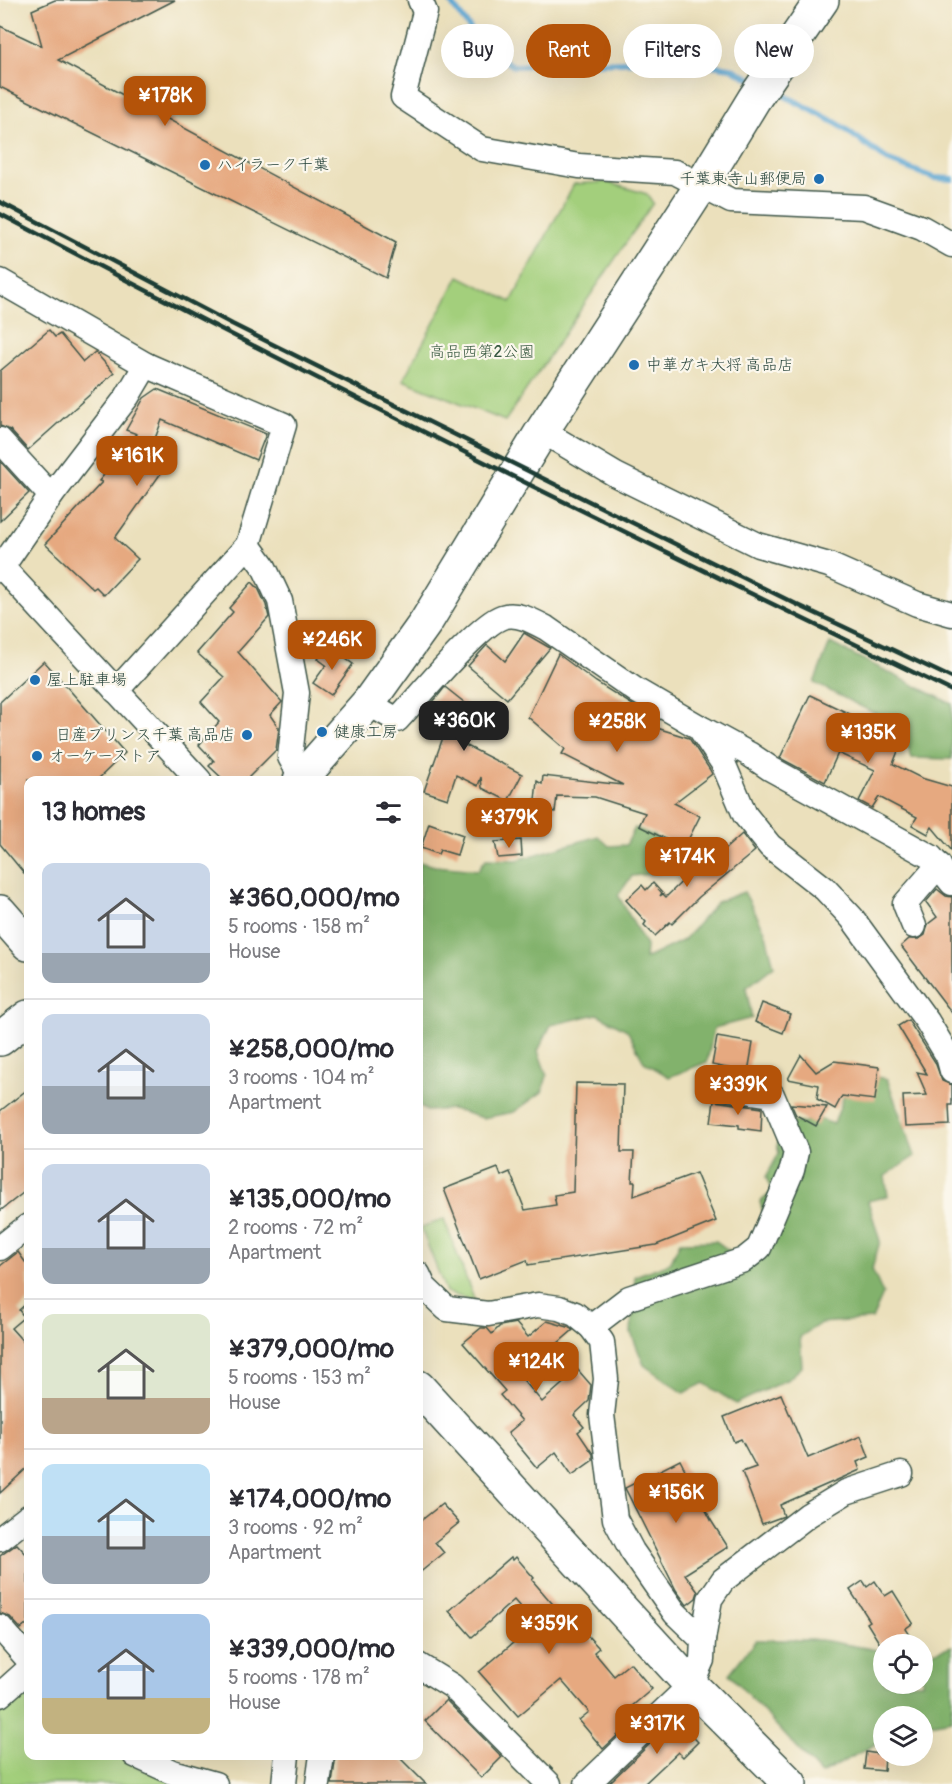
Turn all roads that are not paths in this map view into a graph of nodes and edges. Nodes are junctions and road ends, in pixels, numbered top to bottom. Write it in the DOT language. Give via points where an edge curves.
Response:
graph roads {
  1 [pos="420,0"];
  2 [pos="822,0"];
  3 [pos="701,186"];
  4 [pos="952,245"];
  5 [pos="0,281"];
  6 [pos="146,365"];
  7 [pos="542,432"];
  8 [pos="0,440"];
  9 [pos="51,496"];
  10 [pos="248,545"];
  11 [pos="1,568"];
  12 [pos="952,614"];
  13 [pos="116,691"];
  14 [pos="368,703"];
  15 [pos="699,727"];
  16 [pos="195,776"];
  17 [pos="300,776"];
  18 [pos="304,776"];
  19 [pos="945,874"];
  20 [pos="0,912"];
  21 [pos="914,926"];
  22 [pos="24,939"];
  23 [pos="24,1020"];
  24 [pos="0,1039"];
  25 [pos="952,1071"];
  26 [pos="711,1086"];
  27 [pos="24,1229"];
  28 [pos="0,1248"];
  29 [pos="423,1285"];
  30 [pos="591,1327"];
  31 [pos="423,1392"];
  32 [pos="901,1474"];
  33 [pos="24,1520"];
  34 [pos="0,1539"];
  35 [pos="0,1627"];
  36 [pos="703,1640"];
  37 [pos="24,1654"];
  38 [pos="423,1668"];
  39 [pos="24,1674"];
  40 [pos="691,1685"];
  41 [pos="0,1695"];
  42 [pos="146,1760"];
  43 [pos="286,1760"];
  44 [pos="321,1760"];
  45 [pos="216,1784"];
  46 [pos="284,1784"];
  47 [pos="318,1784"];
  48 [pos="549,1784"];
  49 [pos="587,1784"];
  50 [pos="790,1784"];
  1 -- 3 [label="street" via="425,12 403,97 474,144 482,149 579,166 675,172"];
  2 -- 3 [label="street" via="754,99"];
  3 -- 4 [label="street" via="731,201 864,207 922,228"];
  3 -- 7 [label="street"];
  5 -- 6 [label="street"];
  6 -- 9 [label="street" via="127,397"];
  6 -- 10 [label="street" via="284,424"];
  7 -- 12 [label="street" via="616,475 758,545 829,565 917,604"];
  7 -- 14 [label="street" via="426,622"];
  8 -- 9 [label="street"];
  9 -- 11 [label="street"];
  10 -- 13 [label="street"];
  10 -- 17 [label="street" via="264,567 280,602 297,693 290,757"];
  11 -- 13 [label="street"];
  13 -- 16 [label="street"];
  14 -- 15 [label="street" via="397,720 480,631 502,617 516,616 546,628 637,691"];
  14 -- 18 [label="street"];
  15 -- 19 [label="street" via="931,857"];
  15 -- 25 [label="street" via="723,762 745,815 770,846 825,889 852,918 927,1021 948,1056"];
  19 -- 21 [label="street" via="905,904"];
  20 -- 22 [label="street"];
  23 -- 24 [label="street"];
  26 -- 30 [label="street" via="772,1095 796,1152 759,1248 744,1260 629,1298"];
  27 -- 28 [label="street"];
  29 -- 30 [label="street" via="447,1309 488,1314 538,1305 574,1314"];
  30 -- 36 [label="street" via="602,1342 606,1379 602,1415 615,1519 675,1613"];
  31 -- 40 [label="street"];
  32 -- 36 [label="street" via="837,1497 723,1580 710,1599"];
  33 -- 34 [label="street"];
  35 -- 37 [label="street"];
  36 -- 40 [label="street" via="702,1660"];
  38 -- 48 [label="street" via="452,1686"];
  39 -- 41 [label="street"];
  40 -- 49 [label="street"];
  40 -- 50 [label="street"];
  42 -- 45 [label="street"];
  43 -- 46 [label="street"];
  44 -- 47 [label="street"];
}
